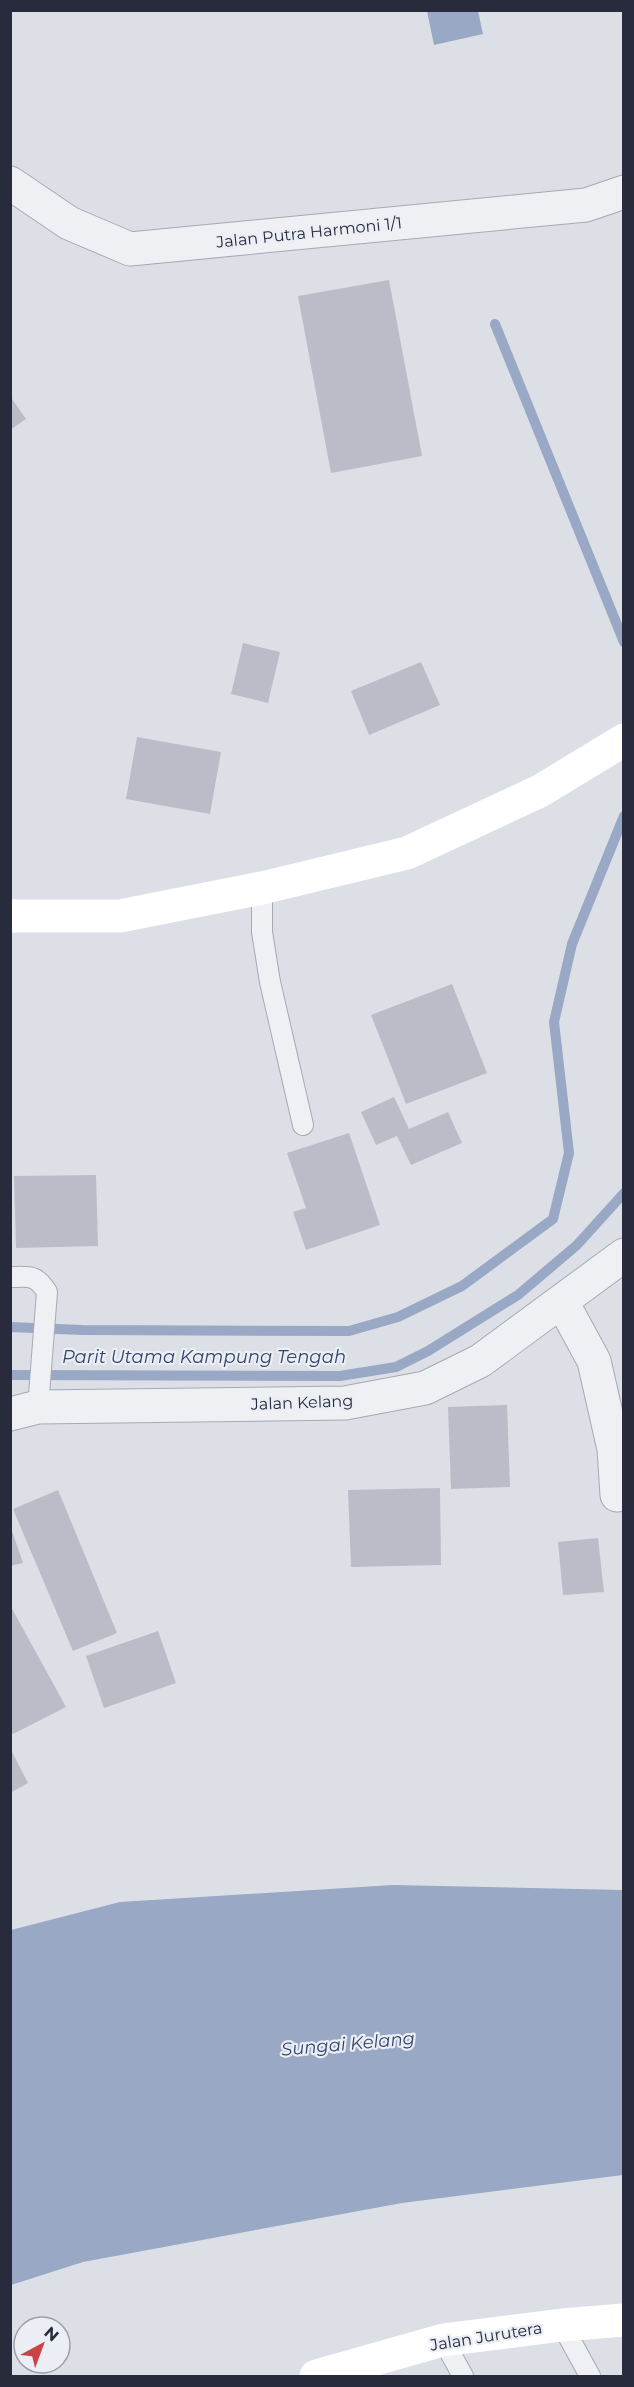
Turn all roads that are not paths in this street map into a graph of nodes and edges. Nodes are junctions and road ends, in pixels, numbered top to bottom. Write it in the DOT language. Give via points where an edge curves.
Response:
graph roads {
  1 [pos="10,183"];
  2 [pos="624,192"];
  3 [pos="622,741"];
  4 [pos="262,888"];
  5 [pos="10,916"];
  6 [pos="303,1125"];
  7 [pos="624,1255"];
  8 [pos="10,1277"];
  9 [pos="562,1302"];
  10 [pos="24,1410"];
  11 [pos="617,1495"];
  12 [pos="624,2320"];
  13 [pos="562,2325"];
  14 [pos="443,2340"];
  15 [pos="316,2376"];
  16 [pos="463,2376"];
  17 [pos="590,2376"];
  1 -- 2 [label="street, Jalan Putra Harmoni 1/1" via="69,223 130,249 586,205"];
  3 -- 4 [label="street" via="540,791 407,853"];
  4 -- 5 [label="street" via="120,915"];
  4 -- 6 [label="lane" via="262,932 270,982"];
  7 -- 9 [label="street, Jalan Kelang"];
  8 -- 10 [label="lane" via="32,1277 47,1292"];
  9 -- 10 [label="street, Jalan Kelang" via="480,1361 425,1388 345,1403"];
  9 -- 11 [label="street" via="594,1361 614,1449"];
  12 -- 13 [label="street, Jalan Jurutera"];
  13 -- 14 [label="street, Jalan Jurutera"];
  13 -- 17 [label="lane"];
  14 -- 15 [label="street, Jalan Jurutera"];
  14 -- 16 [label="lane"];
}
